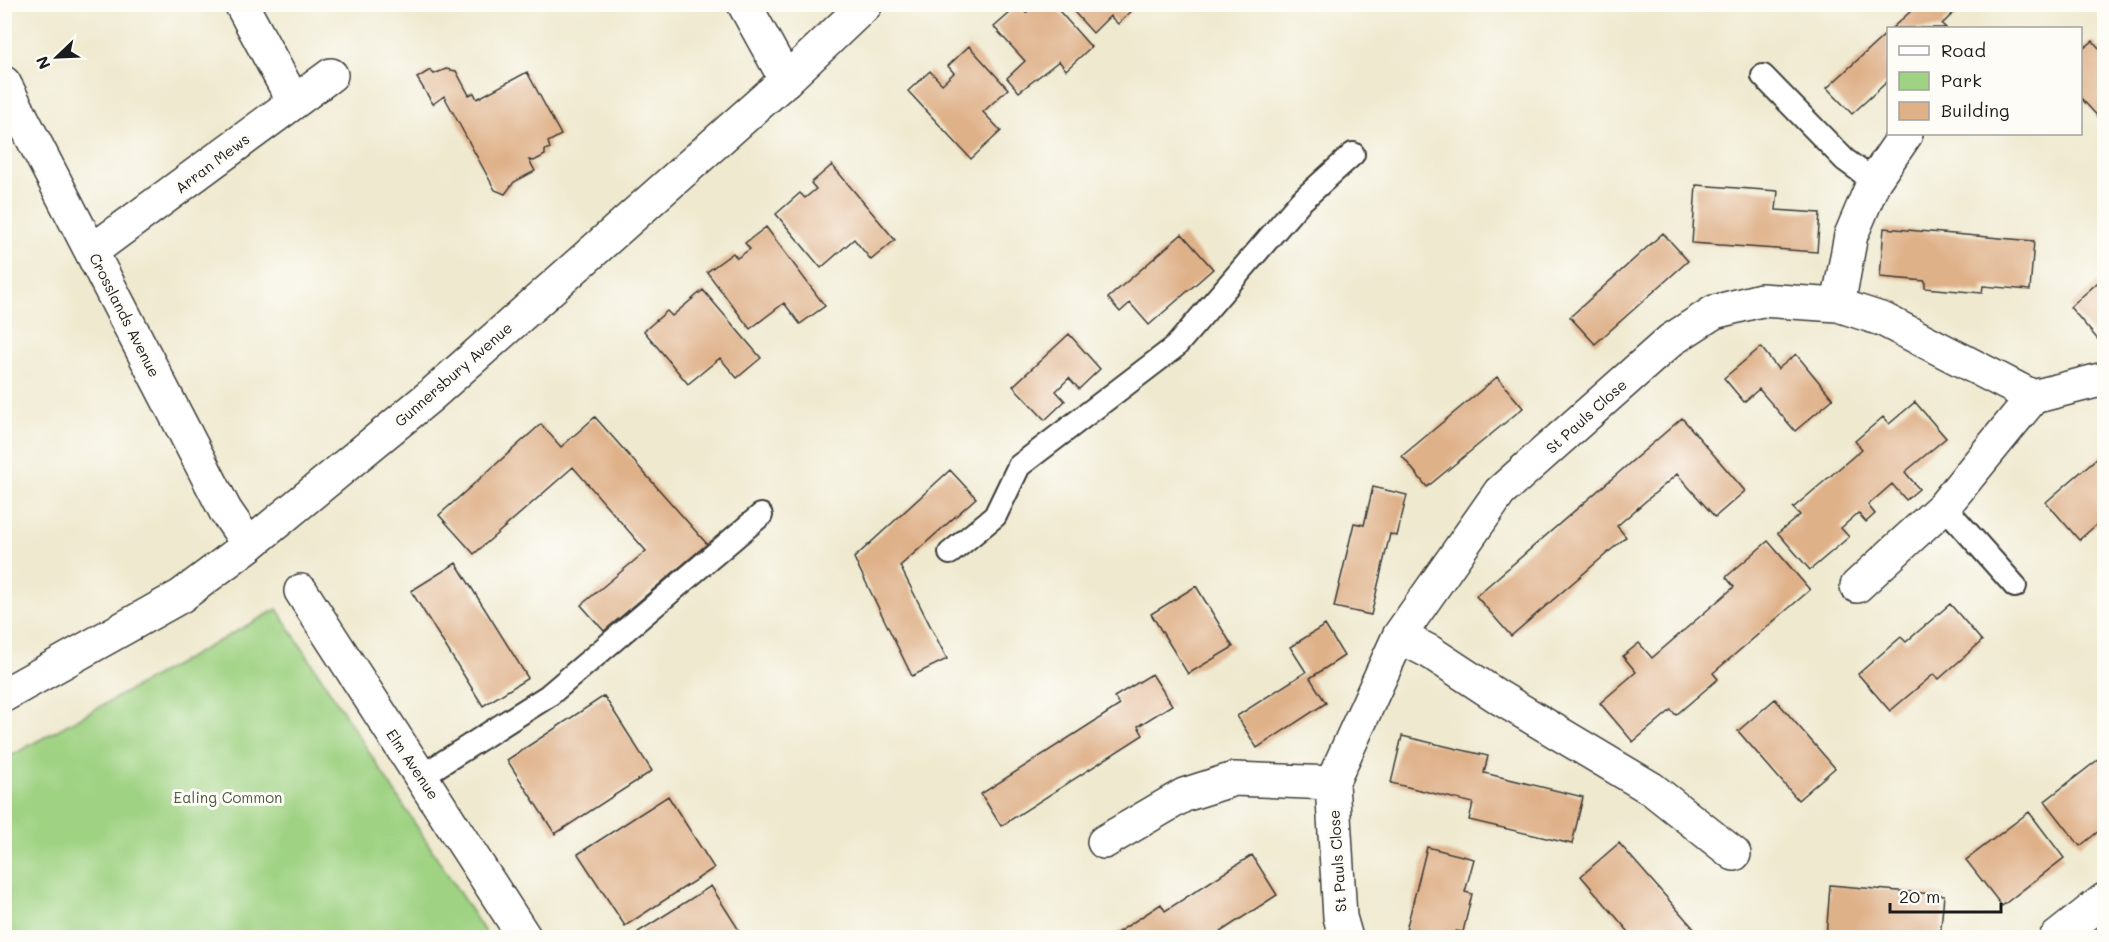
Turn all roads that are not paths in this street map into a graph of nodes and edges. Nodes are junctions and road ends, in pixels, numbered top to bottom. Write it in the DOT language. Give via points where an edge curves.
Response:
graph roads {
  1 [pos="241,4"];
  2 [pos="744,4"];
  3 [pos="866,4"];
  4 [pos="331,75"];
  5 [pos="1763,76"];
  6 [pos="786,80"];
  7 [pos="4,83"];
  8 [pos="294,102"];
  9 [pos="1905,135"];
  10 [pos="1353,154"];
  11 [pos="1874,181"];
  12 [pos="92,251"];
  13 [pos="1838,305"];
  14 [pos="2104,379"];
  15 [pos="2033,397"];
  16 [pos="1944,506"];
  17 [pos="761,515"];
  18 [pos="249,545"];
  19 [pos="950,553"];
  20 [pos="1857,586"];
  21 [pos="2015,586"];
  22 [pos="301,591"];
  23 [pos="1399,636"];
  24 [pos="4,695"];
  25 [pos="420,777"];
  26 [pos="1332,783"];
  27 [pos="1104,842"];
  28 [pos="1734,854"];
  29 [pos="2104,900"];
  30 [pos="525,938"];
  31 [pos="1346,938"];
  32 [pos="2056,938"];
  1 -- 8 [label="main road"];
  2 -- 6 [label="main road"];
  3 -- 6 [label="main road, Gunnersbury Avenue"];
  4 -- 8 [label="main road, Arran Mews"];
  5 -- 11 [label="lane" via="1845,160"];
  6 -- 18 [label="main road, Gunnersbury Avenue" via="429,397"];
  7 -- 12 [label="main road, Crosslands Avenue"];
  8 -- 12 [label="main road, Arran Mews"];
  9 -- 11 [label="main road"];
  10 -- 19 [label="lane" via="1300,202 1174,347 1019,466 995,516"];
  11 -- 13 [label="main road" via="1851,235"];
  12 -- 18 [label="main road, Crosslands Avenue" via="225,510"];
  13 -- 15 [label="main road, St Pauls Close" via="1884,320"];
  13 -- 23 [label="main road, St Pauls Close" via="1761,300 1714,312 1671,340 1500,492"];
  14 -- 15 [label="main road"];
  15 -- 16 [label="main road"];
  16 -- 20 [label="main road"];
  16 -- 21 [label="lane"];
  17 -- 25 [label="lane" via="548,696"];
  18 -- 24 [label="main road, Gunnersbury Avenue" via="181,596"];
  22 -- 25 [label="main road, Elm Avenue"];
  23 -- 26 [label="main road, St Pauls Close"];
  23 -- 28 [label="main road" via="1652,789"];
  25 -- 30 [label="main road, Elm Avenue"];
  26 -- 27 [label="main road" via="1234,779 1184,795"];
  26 -- 31 [label="main road, St Pauls Close" via="1340,917"];
  29 -- 32 [label="main road"];
}
